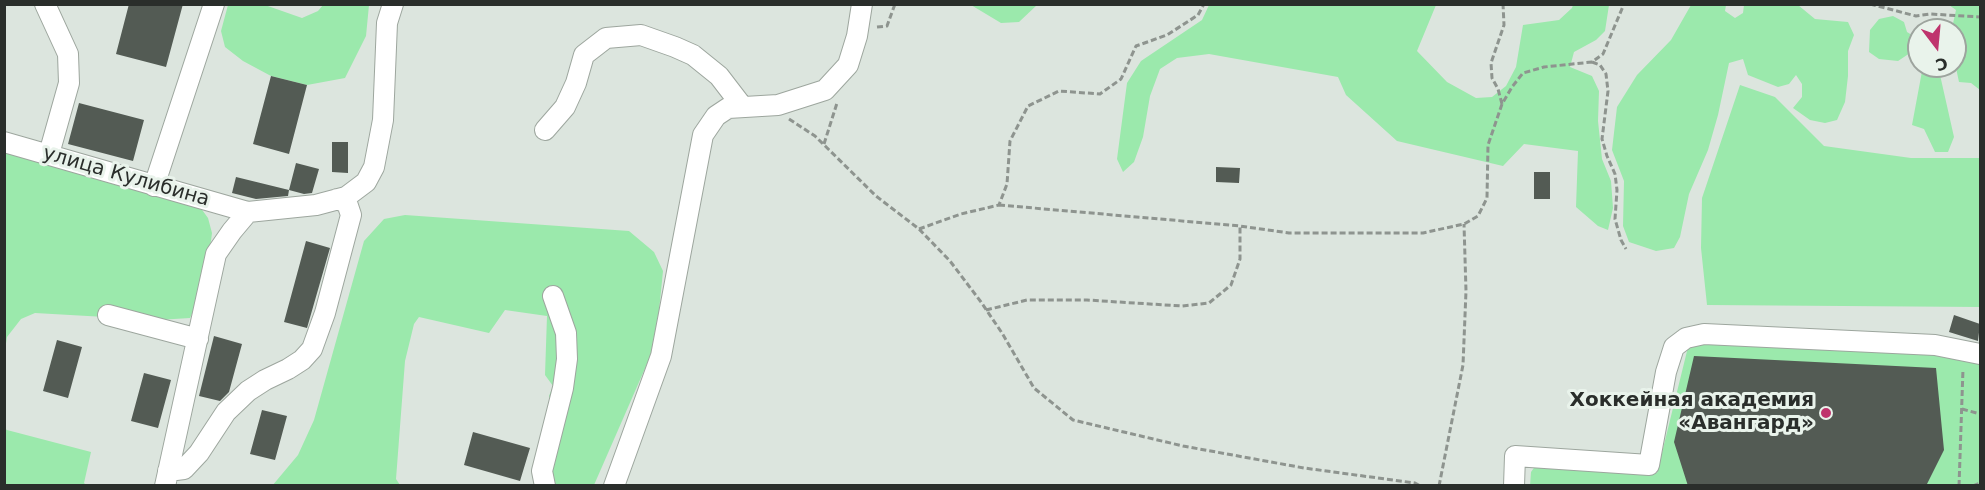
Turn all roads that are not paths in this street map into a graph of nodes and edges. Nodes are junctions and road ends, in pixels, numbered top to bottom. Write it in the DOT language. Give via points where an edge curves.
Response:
graph roads {
  1 [pos="45,4"];
  2 [pos="214,4"];
  3 [pos="862,4"];
  4 [pos="387,11"];
  5 [pos="742,106"];
  6 [pos="545,130"];
  7 [pos="4,142"];
  8 [pos="50,154"];
  9 [pos="154,186"];
  10 [pos="337,199"];
  11 [pos="248,212"];
  12 [pos="553,296"];
  13 [pos="108,315"];
  14 [pos="198,339"];
  15 [pos="1972,352"];
  16 [pos="167,478"];
  17 [pos="545,486"];
  18 [pos="614,486"];
  19 [pos="1514,486"];
  1 -- 8 [label="street" via="68,54 69,82"];
  2 -- 9 [label="street"];
  3 -- 5 [label="street" via="848,65 825,90 778,105"];
  4 -- 10 [label="street" via="383,120 374,167 366,182"];
  5 -- 6 [label="street" via="719,76 693,55 641,35 606,38 584,55 565,107"];
  5 -- 18 [label="street" via="728,108 716,116 703,135 661,356"];
  7 -- 8 [label="street, улица Кулибина"];
  8 -- 9 [label="street, улица Кулибина"];
  9 -- 11 [label="street, улица Кулибина"];
  10 -- 11 [label="street"];
  10 -- 16 [label="street" via="347,203 351,215 312,349 295,364 248,391 226,412 199,453 184,469"];
  11 -- 14 [label="street" via="216,254"];
  12 -- 17 [label="street" via="566,333 567,359 542,471"];
  13 -- 14 [label="street"];
  14 -- 16 [label="street"];
  15 -- 19 [label="street" via="1935,345 1704,334 1686,338 1674,347 1666,372 1649,465 1515,456"];
}
